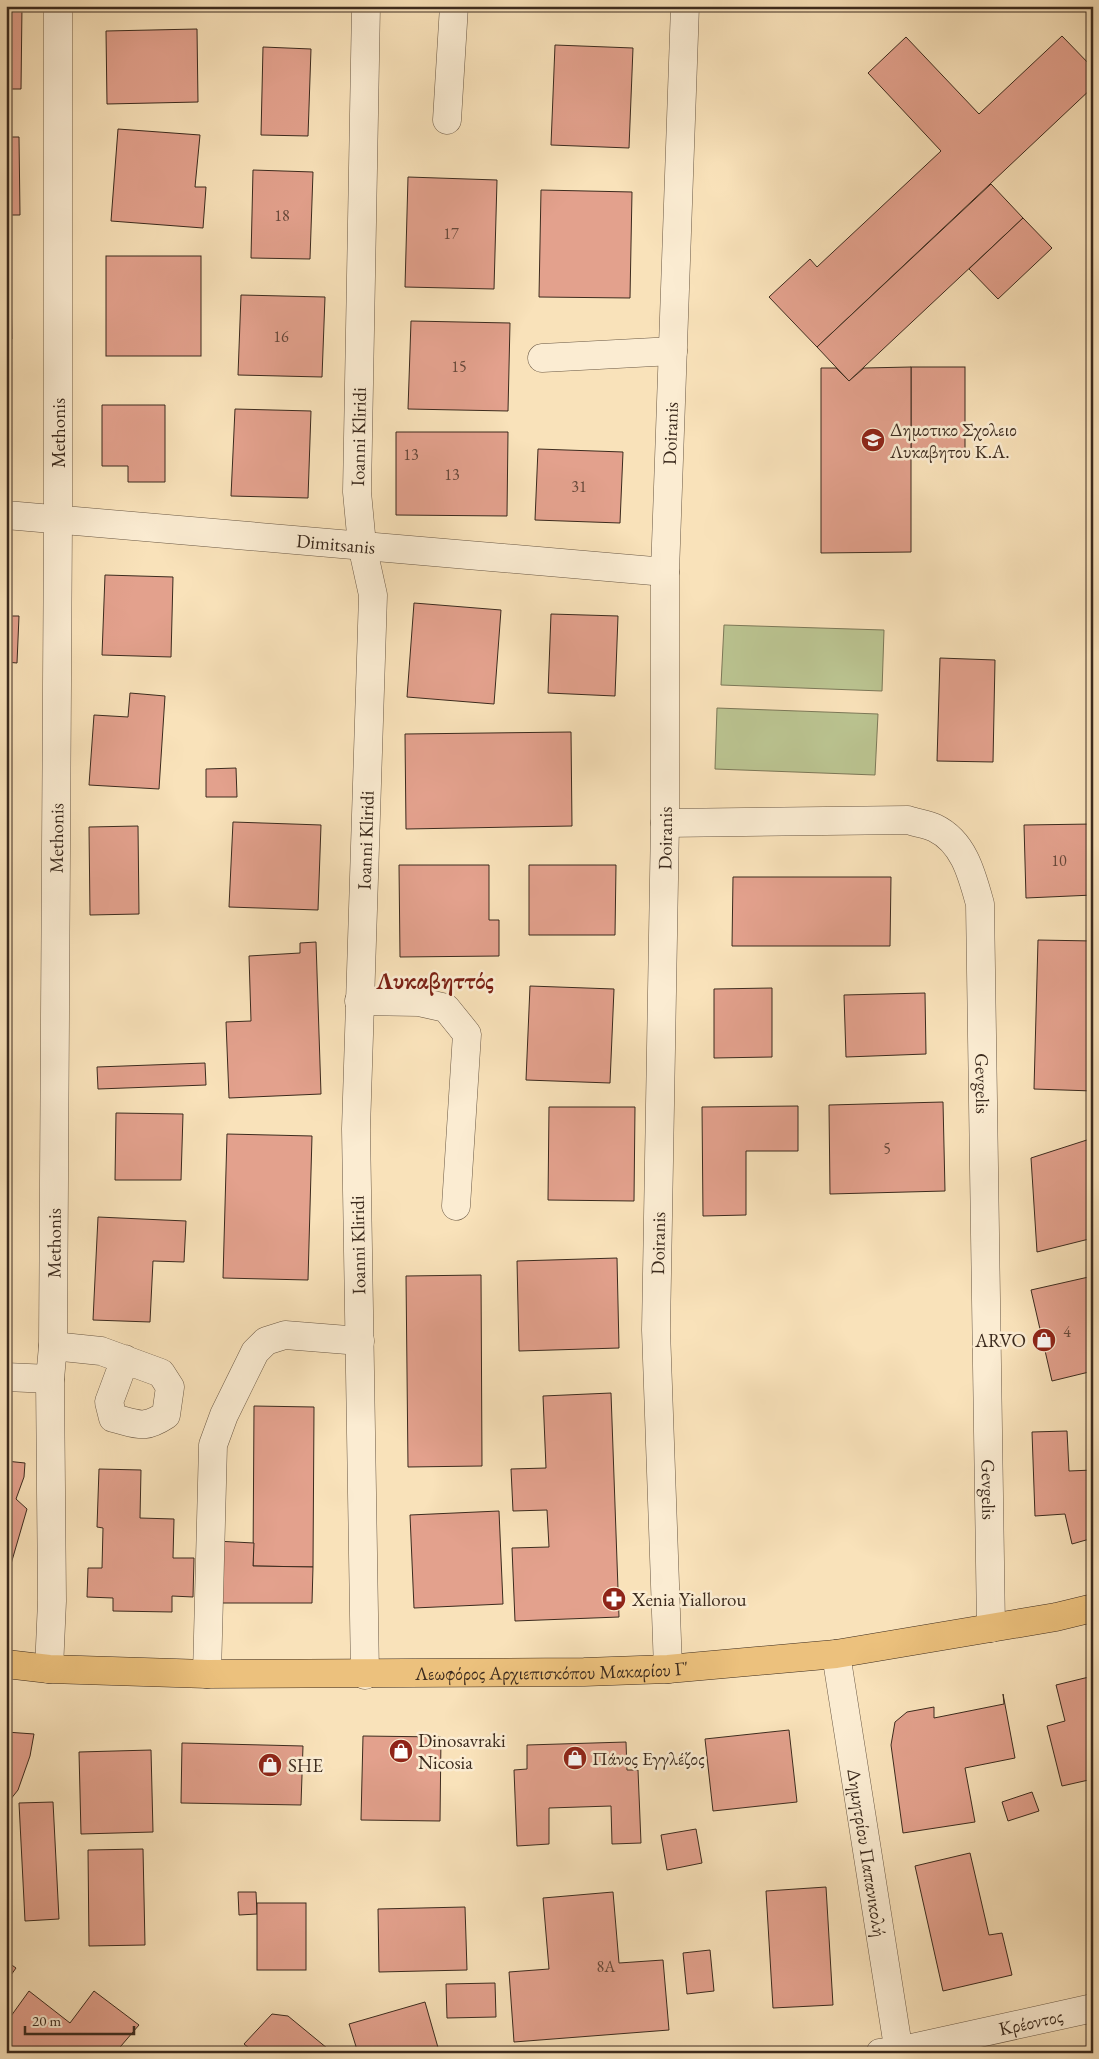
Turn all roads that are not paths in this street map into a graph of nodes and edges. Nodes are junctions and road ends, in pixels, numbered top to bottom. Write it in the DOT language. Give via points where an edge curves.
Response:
graph roads {
  1 [pos="58,6"];
  2 [pos="366,6"];
  3 [pos="454,6"];
  4 [pos="685,6"];
  5 [pos="447,120"];
  6 [pos="673,351"];
  7 [pos="542,358"];
  8 [pos="6,514"];
  9 [pos="58,520"];
  10 [pos="362,545"];
  11 [pos="665,572"];
  12 [pos="665,823"];
  13 [pos="360,1001"];
  14 [pos="456,1206"];
  15 [pos="360,1341"];
  16 [pos="54,1346"];
  17 [pos="125,1359"];
  18 [pos="6,1378"];
  19 [pos="50,1379"];
  20 [pos="1093,1608"];
  21 [pos="991,1628"];
  22 [pos="836,1654"];
  23 [pos="6,1664"];
  24 [pos="49,1669"];
  25 [pos="668,1669"];
  26 [pos="207,1674"];
  27 [pos="365,1675"];
  28 [pos="1093,2008"];
  29 [pos="892,2052"];
  1 -- 9 [label="street, Methonis"];
  2 -- 10 [label="street, Ioanni Kliridi" via="356,492"];
  3 -- 5 [label="street"];
  4 -- 6 [label="street, Doiranis"];
  6 -- 7 [label="street"];
  6 -- 11 [label="street, Doiranis"];
  8 -- 9 [label="street, Dimitsanis"];
  9 -- 10 [label="street, Dimitsanis"];
  9 -- 16 [label="street, Methonis"];
  10 -- 11 [label="street, Dimitsanis"];
  10 -- 13 [label="street, Ioanni Kliridi" via="373,594"];
  11 -- 12 [label="street, Doiranis"];
  12 -- 21 [label="street, Gevgelis" via="908,820 935,828 956,844 971,869 980,904"];
  12 -- 25 [label="street, Doiranis" via="656,1330"];
  13 -- 14 [label="street" via="419,1002 446,1008 467,1034"];
  13 -- 15 [label="street, Ioanni Kliridi" via="356,1129"];
  15 -- 26 [label="street" via="285,1335 266,1341 254,1352 224,1415 213,1444"];
  15 -- 27 [label="street, Ioanni Kliridi"];
  16 -- 17 [label="street" via="101,1351"];
  16 -- 19 [label="street, Methonis"];
  18 -- 19 [label="street"];
  19 -- 24 [label="street, Methonis" via="52,1601"];
  20 -- 21 [label="main road, Λεωφόρος Αρχιεπισκόπου Μακαρίου Γ'"];
  21 -- 22 [label="main road, Λεωφόρος Αρχιεπισκόπου Μακαρίου Γ'"];
  22 -- 25 [label="main road, Λεωφόρος Αρχιεπισκόπου Μακαρίου Γ'"];
  22 -- 29 [label="street, Δημητρίου Παπανικολή"];
  23 -- 24 [label="main road, Λεωφόρος Αρχιεπισκόπου Μακαρίου Γ'"];
  24 -- 26 [label="main road, Λεωφόρος Αρχιεπισκόπου Μακαρίου Γ'"];
  25 -- 27 [label="main road, Λεωφόρος Αρχιεπισκόπου Μακαρίου Γ'"];
  26 -- 27 [label="main road, Λεωφόρος Αρχιεπισκόπου Μακαρίου Γ'"];
  28 -- 29 [label="street, Κρέοντος"];
}
